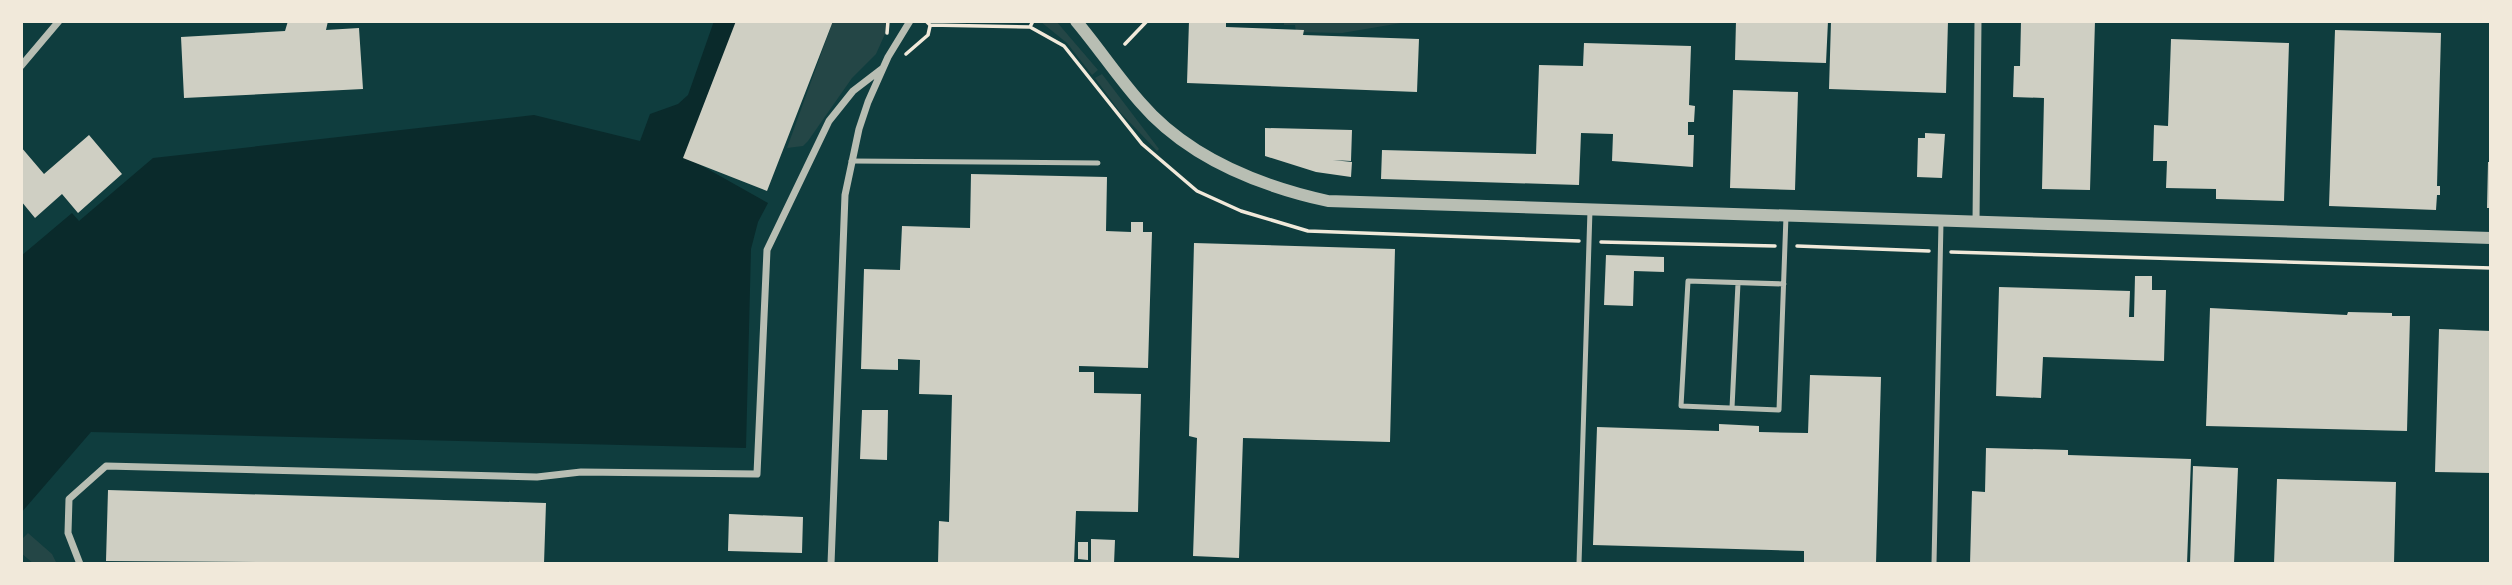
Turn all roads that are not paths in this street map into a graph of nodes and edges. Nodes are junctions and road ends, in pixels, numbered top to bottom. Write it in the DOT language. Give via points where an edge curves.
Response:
graph roads {
  1 [pos="60,21"];
  2 [pos="910,21"];
  3 [pos="1076,21"];
  4 [pos="1978,21"];
  5 [pos="21,66"];
  6 [pos="883,68"];
  7 [pos="851,161"];
  8 [pos="1098,163"];
  9 [pos="1590,210"];
  10 [pos="1786,216"];
  11 [pos="1941,222"];
  12 [pos="1976,223"];
  13 [pos="2491,238"];
  14 [pos="1738,283"];
  15 [pos="1784,284"];
  16 [pos="1732,408"];
  17 [pos="80,564"];
  18 [pos="831,564"];
  19 [pos="1578,564"];
  20 [pos="1934,564"];
  1 -- 5 [label="street"];
  2 -- 6 [label="street"];
  3 -- 9 [label="street" via="1141,104 1171,131 1232,171 1283,191 1328,201"];
  4 -- 12 [label="street"];
  6 -- 7 [label="street"];
  6 -- 17 [label="street" via="853,91 829,121 767,250 758,474 581,472 537,477 106,466 69,499 68,533"];
  7 -- 8 [label="lane"];
  7 -- 18 [label="street" via="845,195"];
  9 -- 10 [label="street"];
  9 -- 19 [label="lane"];
  10 -- 11 [label="street"];
  10 -- 15 [label="lane"];
  11 -- 12 [label="street"];
  11 -- 20 [label="lane"];
  12 -- 13 [label="street"];
  14 -- 15 [label="lane"];
  14 -- 16 [label="lane"];
  14 -- 16 [label="lane" via="1688,281 1681,407"];
  15 -- 16 [label="lane" via="1779,410"];
}
